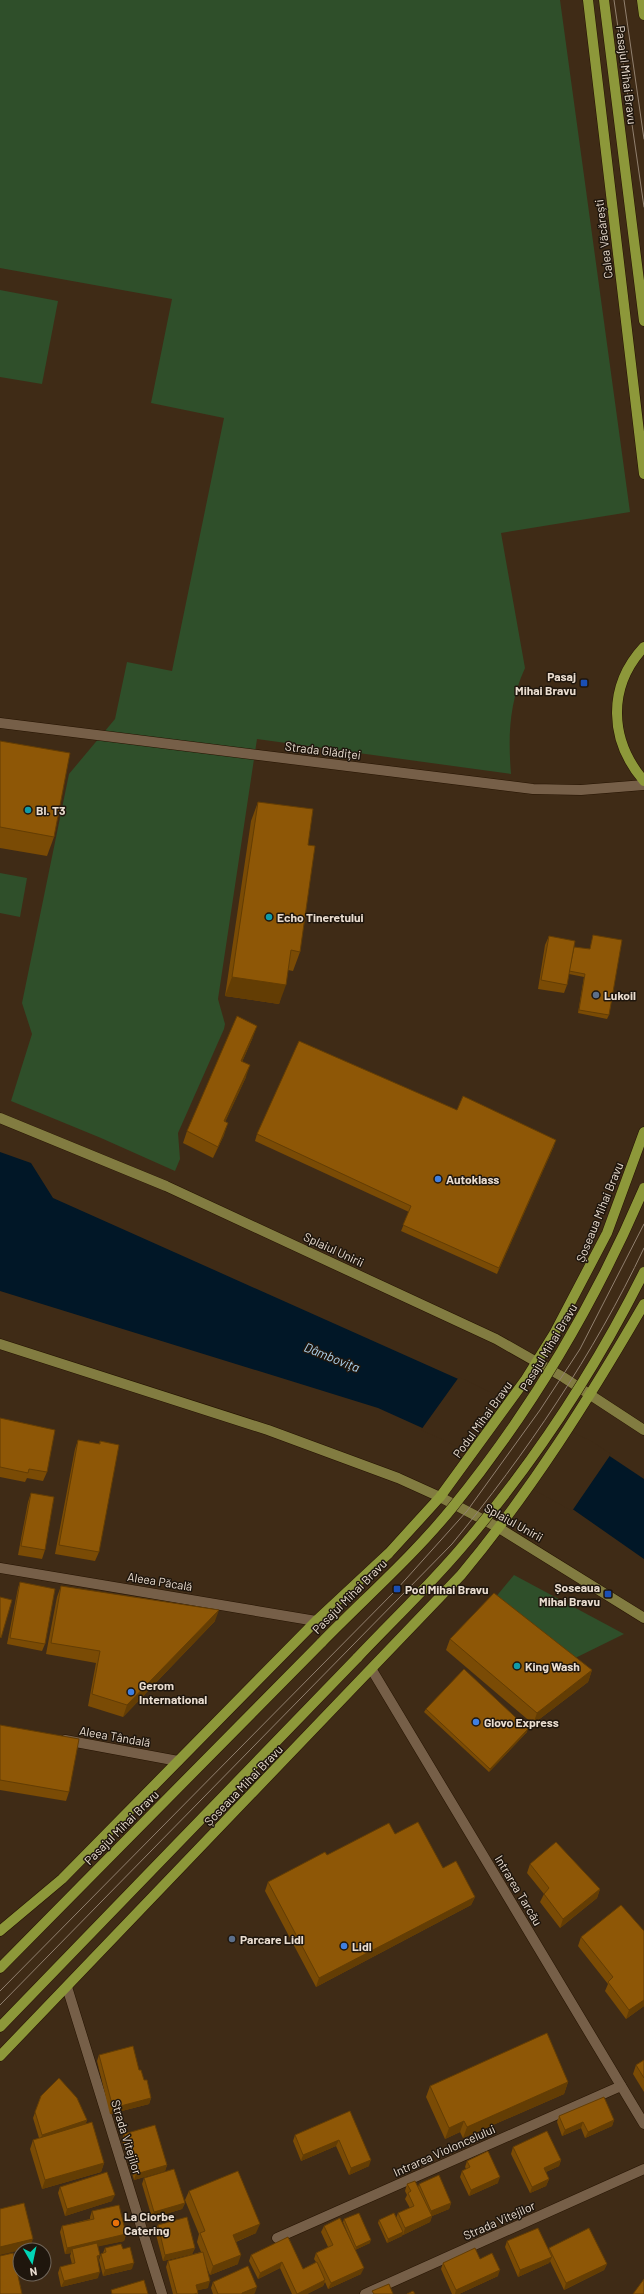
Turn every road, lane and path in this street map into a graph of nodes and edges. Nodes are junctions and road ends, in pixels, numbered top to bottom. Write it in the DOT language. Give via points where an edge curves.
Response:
graph roads {
  1 [pos="588,0"];
  2 [pos="604,0"];
  3 [pos="642,0"];
  4 [pos="644,15"];
  5 [pos="644,321"];
  6 [pos="644,474"];
  7 [pos="644,647"];
  8 [pos="0,722"];
  9 [pos="644,781"];
  10 [pos="644,786"];
  11 [pos="0,1118"];
  12 [pos="644,1132"];
  13 [pos="644,1188"];
  14 [pos="644,1272"];
  15 [pos="644,1304"];
  16 [pos="0,1344"];
  17 [pos="538,1362"];
  18 [pos="591,1394"];
  19 [pos="644,1430"];
  20 [pos="440,1497"];
  21 [pos="500,1528"];
  22 [pos="0,1568"];
  23 [pos="644,1618"];
  24 [pos="316,1621"];
  25 [pos="372,1670"];
  26 [pos="54,1738"];
  27 [pos="178,1761"];
  28 [pos="0,1931"];
  29 [pos="0,1968"];
  30 [pos="67,1987"];
  31 [pos="0,2027"];
  32 [pos="0,2056"];
  33 [pos="621,2086"];
  34 [pos="644,2124"];
  35 [pos="644,2169"];
  36 [pos="277,2238"];
  37 [pos="162,2294"];
  38 [pos="365,2294"];
  1 -- 6 [label="main road, Calea Văcărești"];
  2 -- 5 [label="main road, Pasajul Mihai Bravu"];
  3 -- 4 [label="main road"];
  7 -- 9 [label="main road" via="629,666 617,710 618,730 624,751"];
  8 -- 10 [label="street, Strada Glădiței" via="533,789 581,790"];
  11 -- 17 [label="main road, Splaiul Unirii" via="101,1158 194,1199 483,1333"];
  12 -- 17 [label="main road, Șoseaua Mihai Bravu" via="607,1233 583,1283"];
  13 -- 29 [label="main road, Pasajul Mihai Bravu, bridge" via="595,1292 555,1363 538,1391 452,1508"];
  14 -- 31 [label="main road, bridge" via="619,1321 566,1408 461,1548"];
  15 -- 18 [label="main road"];
  16 -- 20 [label="main road, Splaiul Unirii" via="326,1450"];
  17 -- 18 [label="main road, Splaiul Unirii"];
  17 -- 20 [label="main road, Podul Mihai Bravu"];
  18 -- 19 [label="main road, Splaiul Unirii"];
  18 -- 21 [label="main road, Șoseaua Mihai Bravu"];
  20 -- 21 [label="main road, Splaiul Unirii"];
  20 -- 24 [label="main road" via="389,1553"];
  21 -- 23 [label="main road, Splaiul Unirii"];
  21 -- 25 [label="main road, Șoseaua Mihai Bravu" via="447,1590"];
  22 -- 24 [label="street, Aleea Păcală"];
  24 -- 27 [label="main road"];
  25 -- 30 [label="main road, Șoseaua Mihai Bravu"];
  25 -- 33 [label="street, Intrarea Tarcău"];
  26 -- 27 [label="street, Aleea Tândală"];
  27 -- 28 [label="main road" via="62,1879"];
  30 -- 32 [label="main road, Șoseaua Mihai Bravu"];
  30 -- 37 [label="street, Strada Vitejilor"];
  33 -- 34 [label="street, Intrarea Tarcău"];
  33 -- 36 [label="street, Intrarea Violoncelului"];
  35 -- 38 [label="street, Strada Vitejilor"];
}
